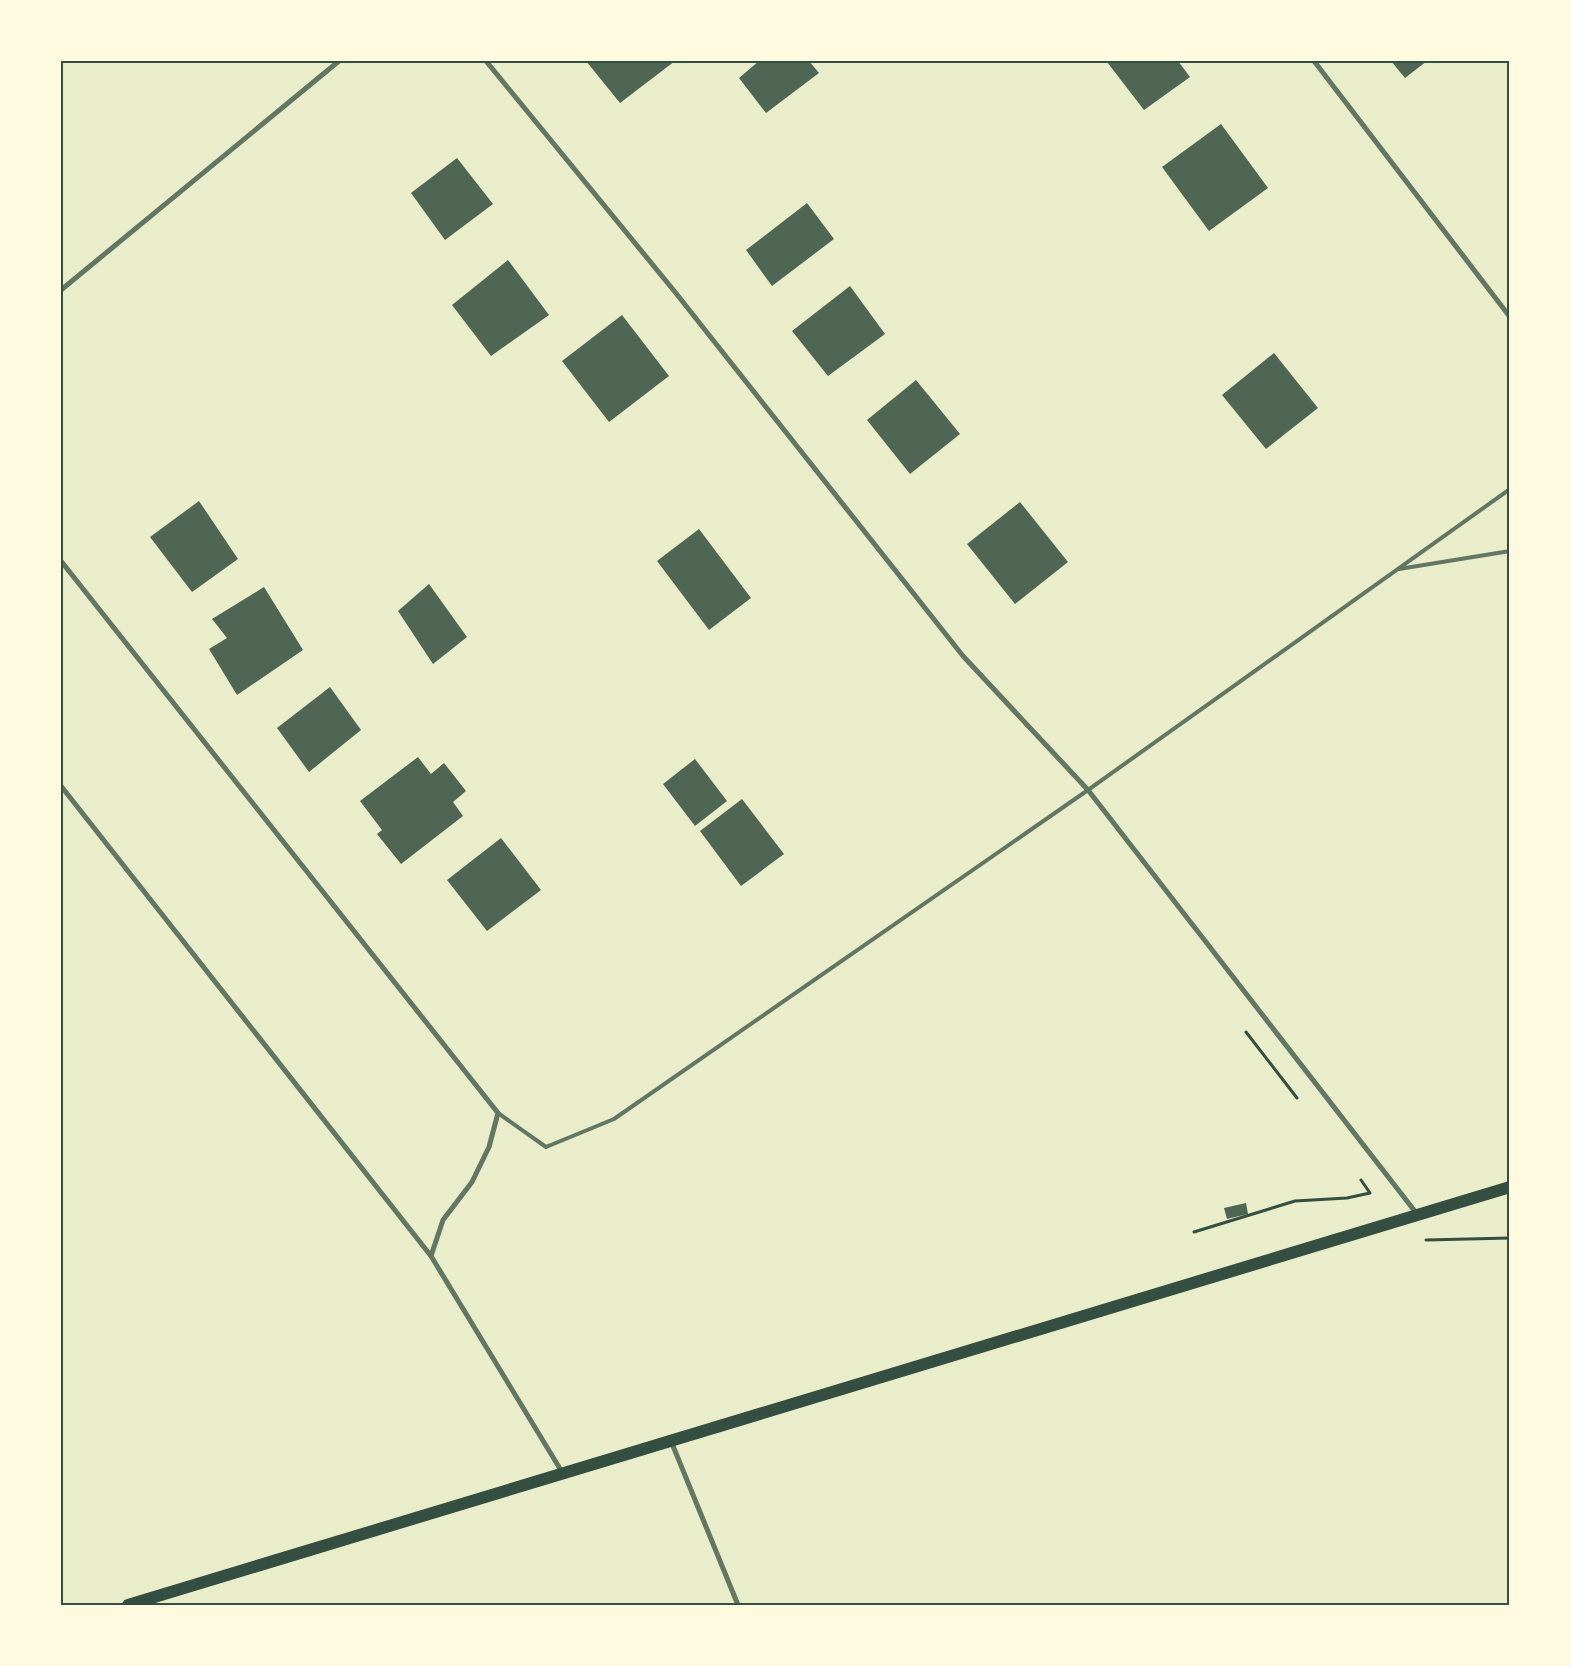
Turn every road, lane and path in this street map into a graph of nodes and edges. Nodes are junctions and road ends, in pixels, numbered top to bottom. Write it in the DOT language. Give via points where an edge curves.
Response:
graph roads {
  1 [pos="339,61"];
  2 [pos="486,61"];
  3 [pos="1314,61"];
  4 [pos="61,290"];
  5 [pos="1510,317"];
  6 [pos="1510,489"];
  7 [pos="1510,552"];
  8 [pos="61,561"];
  9 [pos="1397,569"];
  10 [pos="61,786"];
  11 [pos="1088,790"];
  12 [pos="498,1114"];
  13 [pos="1510,1187"];
  14 [pos="1370,1193"];
  15 [pos="1417,1215"];
  16 [pos="1194,1232"];
  17 [pos="1510,1238"];
  18 [pos="1425,1240"];
  19 [pos="431,1256"];
  20 [pos="671,1441"];
  21 [pos="562,1473"];
  22 [pos="128,1605"];
  23 [pos="738,1605"];
  1 -- 4 [label="street"];
  2 -- 11 [label="street" via="675,292 963,656"];
  3 -- 5 [label="street"];
  6 -- 9 [label="lane"];
  7 -- 9 [label="lane"];
  8 -- 12 [label="street"];
  9 -- 11 [label="lane"];
  10 -- 19 [label="street"];
  11 -- 12 [label="lane" via="614,1120 546,1148"];
  11 -- 15 [label="street"];
  12 -- 19 [label="street" via="490,1147 472,1182 443,1220"];
  13 -- 15 [label="main road"];
  14 -- 16 [label="path" via="1295,1201"];
  15 -- 20 [label="main road"];
  17 -- 18 [label="path"];
  19 -- 21 [label="street"];
  20 -- 21 [label="main road"];
  20 -- 23 [label="street"];
  21 -- 22 [label="main road"];
}
